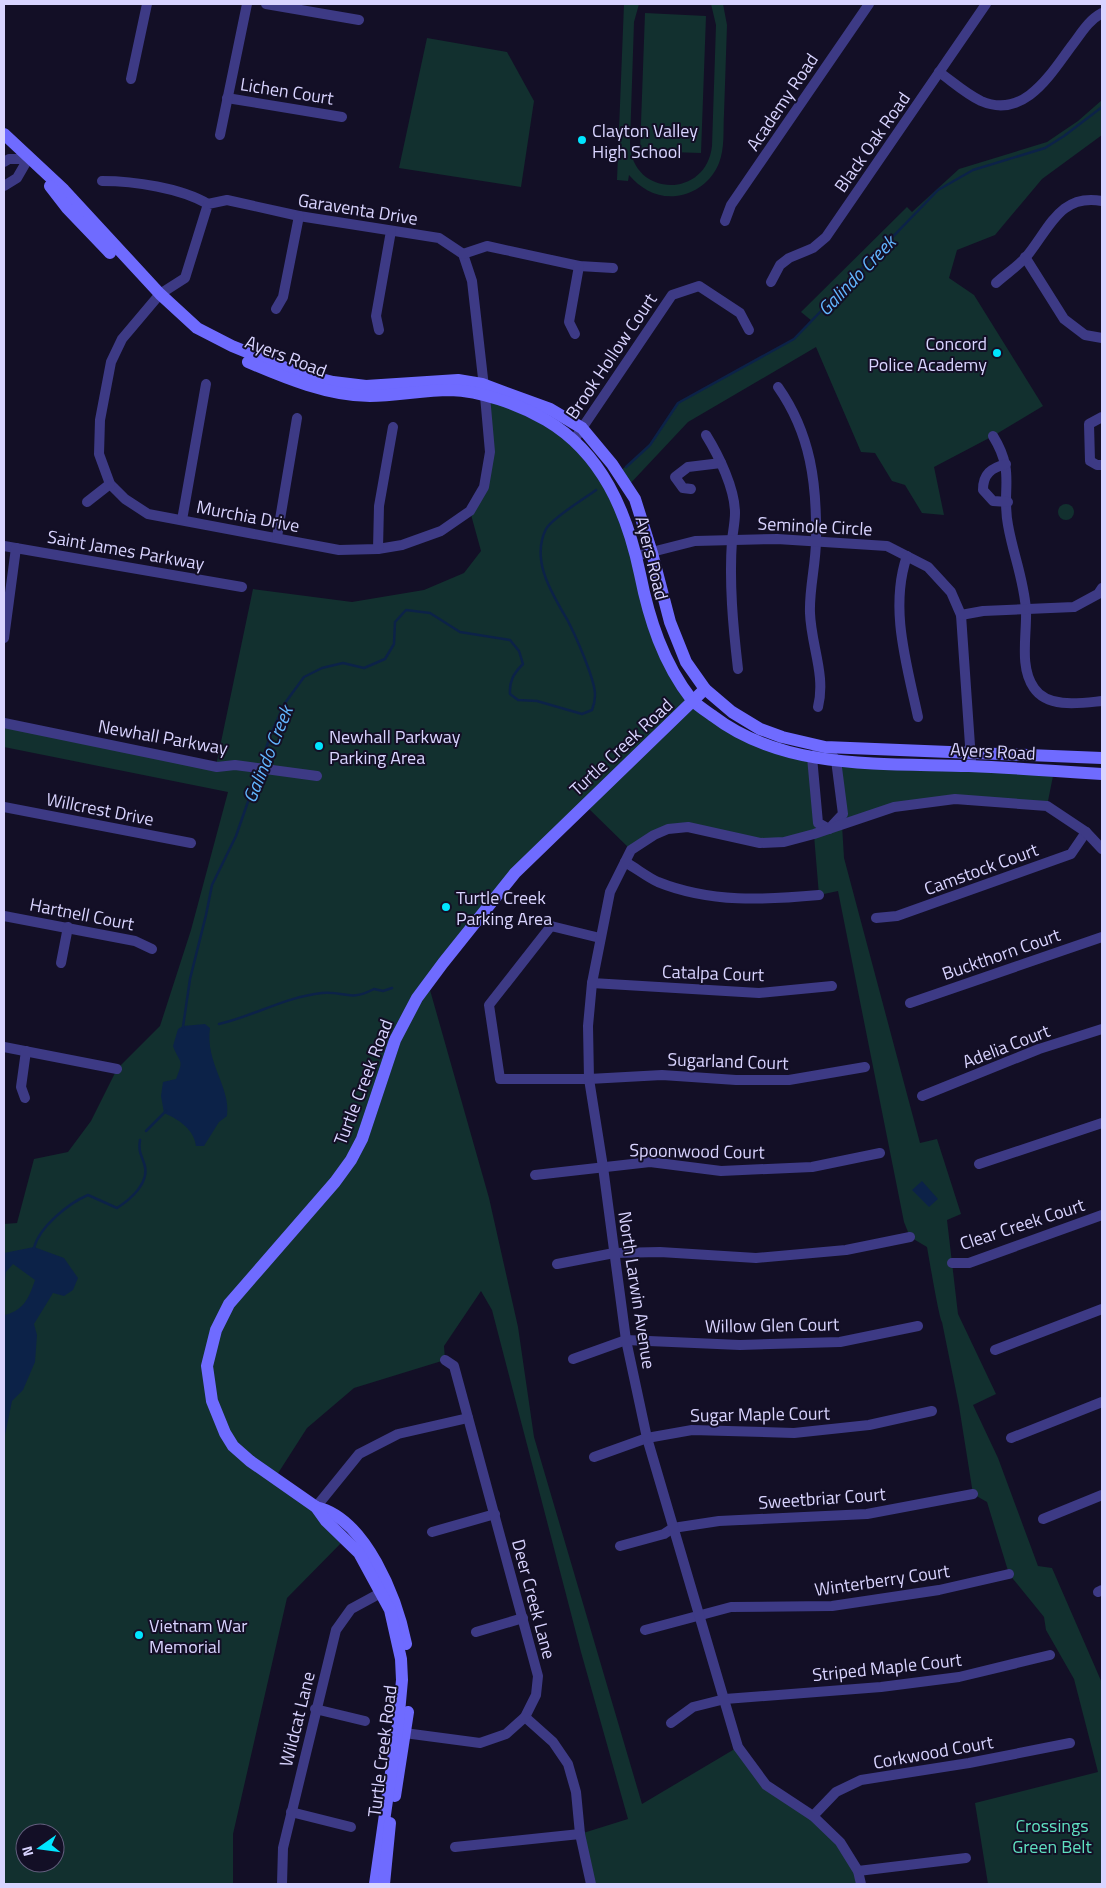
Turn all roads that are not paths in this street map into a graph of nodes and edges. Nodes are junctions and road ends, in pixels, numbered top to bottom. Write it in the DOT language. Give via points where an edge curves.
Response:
graph roads {
  1 [pos="147,4"];
  2 [pos="247,4"];
  3 [pos="266,4"];
  4 [pos="869,4"];
  5 [pos="986,4"];
  6 [pos="1102,13"];
  7 [pos="360,20"];
  8 [pos="939,72"];
  9 [pos="131,79"];
  10 [pos="227,98"];
  11 [pos="342,117"];
  12 [pos="4,134"];
  13 [pos="220,136"];
  14 [pos="28,159"];
  15 [pos="4,162"];
  16 [pos="102,181"];
  17 [pos="4,186"];
  18 [pos="1102,201"];
  19 [pos="208,204"];
  20 [pos="299,216"];
  21 [pos="725,221"];
  22 [pos="391,231"];
  23 [pos="462,254"];
  24 [pos="1025,257"];
  25 [pos="580,266"];
  26 [pos="613,268"];
  27 [pos="771,282"];
  28 [pos="996,283"];
  29 [pos="157,298"];
  30 [pos="276,308"];
  31 [pos="379,330"];
  32 [pos="749,330"];
  33 [pos="575,334"];
  34 [pos="1102,338"];
  35 [pos="206,384"];
  36 [pos="778,387"];
  37 [pos="484,390"];
  38 [pos="1102,417"];
  39 [pos="297,418"];
  40 [pos="393,427"];
  41 [pos="582,428"];
  42 [pos="706,435"];
  43 [pos="993,436"];
  44 [pos="574,440"];
  45 [pos="721,463"];
  46 [pos="1006,464"];
  47 [pos="1102,465"];
  48 [pos="110,484"];
  49 [pos="691,489"];
  50 [pos="87,502"];
  51 [pos="1008,502"];
  52 [pos="182,520"];
  53 [pos="277,537"];
  54 [pos="732,540"];
  55 [pos="816,540"];
  56 [pos="4,546"];
  57 [pos="16,548"];
  58 [pos="378,549"];
  59 [pos="652,553"];
  60 [pos="636,556"];
  61 [pos="907,556"];
  62 [pos="242,587"];
  63 [pos="1101,593"];
  64 [pos="1026,609"];
  65 [pos="961,616"];
  66 [pos="4,638"];
  67 [pos="738,669"];
  68 [pos="705,689"];
  69 [pos="1102,701"];
  70 [pos="694,702"];
  71 [pos="818,707"];
  72 [pos="918,717"];
  73 [pos="4,723"];
  74 [pos="825,747"];
  75 [pos="971,751"];
  76 [pos="812,757"];
  77 [pos="1102,758"];
  78 [pos="836,760"];
  79 [pos="971,766"];
  80 [pos="1102,774"];
  81 [pos="317,776"];
  82 [pos="4,807"];
  83 [pos="829,829"];
  84 [pos="1086,832"];
  85 [pos="191,843"];
  86 [pos="1102,849"];
  87 [pos="625,862"];
  88 [pos="819,895"];
  89 [pos="4,916"];
  90 [pos="876,918"];
  91 [pos="68,927"];
  92 [pos="1102,937"];
  93 [pos="600,938"];
  94 [pos="152,949"];
  95 [pos="61,963"];
  96 [pos="592,983"];
  97 [pos="832,986"];
  98 [pos="910,1003"];
  99 [pos="1102,1029"];
  100 [pos="4,1046"];
  101 [pos="26,1051"];
  102 [pos="865,1067"];
  103 [pos="117,1069"];
  104 [pos="589,1079"];
  105 [pos="922,1096"];
  106 [pos="25,1098"];
  107 [pos="1102,1123"];
  108 [pos="880,1153"];
  109 [pos="979,1164"];
  110 [pos="603,1167"];
  111 [pos="535,1175"];
  112 [pos="1102,1216"];
  113 [pos="910,1237"];
  114 [pos="614,1253"];
  115 [pos="952,1263"];
  116 [pos="557,1264"];
  117 [pos="1102,1309"];
  118 [pos="918,1326"];
  119 [pos="626,1340"];
  120 [pos="995,1350"];
  121 [pos="445,1360"];
  122 [pos="573,1360"];
  123 [pos="1102,1402"];
  124 [pos="932,1411"];
  125 [pos="468,1418"];
  126 [pos="647,1438"];
  127 [pos="1011,1438"];
  128 [pos="594,1456"];
  129 [pos="973,1494"];
  130 [pos="1102,1495"];
  131 [pos="316,1507"];
  132 [pos="495,1514"];
  133 [pos="1042,1519"];
  134 [pos="673,1528"];
  135 [pos="432,1532"];
  136 [pos="620,1546"];
  137 [pos="1009,1574"];
  138 [pos="386,1591"];
  139 [pos="698,1614"];
  140 [pos="523,1618"];
  141 [pos="644,1630"];
  142 [pos="476,1632"];
  143 [pos="1050,1655"];
  144 [pos="725,1699"];
  145 [pos="315,1709"];
  146 [pos="525,1717"];
  147 [pos="365,1721"];
  148 [pos="671,1723"];
  149 [pos="401,1732"];
  150 [pos="1070,1743"];
  151 [pos="291,1812"];
  152 [pos="813,1816"];
  153 [pos="351,1827"];
  154 [pos="580,1834"];
  155 [pos="455,1847"];
  156 [pos="966,1858"];
  157 [pos="858,1871"];
  158 [pos="282,1884"];
  159 [pos="374,1884"];
  160 [pos="384,1884"];
  161 [pos="590,1884"];
  162 [pos="861,1884"];
  1 -- 9 [label="street"];
  2 -- 10 [label="street"];
  3 -- 7 [label="street"];
  4 -- 21 [label="street, Academy Road" via="731,205"];
  5 -- 8 [label="street, Black Oak Road"];
  6 -- 8 [label="street" via="1090,22 1039,89 1022,102 995,106 980,100"];
  8 -- 27 [label="street, Black Oak Road" via="826,237 813,248 780,265"];
  10 -- 11 [label="street, Lichen Court"];
  10 -- 13 [label="street"];
  12 -- 14 [label="street, Ayers Road"];
  14 -- 15 [label="street" via="9,158"];
  14 -- 17 [label="street" via="17,178"];
  14 -- 29 [label="street, Ayers Road" via="67,208"];
  16 -- 19 [label="street" via="121,181 193,195"];
  18 -- 24 [label="street" via="1086,199 1071,203 1047,226"];
  19 -- 20 [label="street, Garaventa Drive" via="227,200"];
  19 -- 29 [label="street" via="185,278"];
  20 -- 22 [label="street, Garaventa Drive"];
  20 -- 30 [label="street" via="283,297"];
  22 -- 23 [label="street, Garaventa Drive" via="439,238"];
  22 -- 31 [label="street" via="376,316"];
  23 -- 25 [label="street" via="487,246"];
  23 -- 37 [label="street" via="472,281"];
  24 -- 28 [label="street"];
  24 -- 34 [label="street" via="1064,319 1085,335"];
  25 -- 26 [label="street"];
  25 -- 33 [label="street" via="569,322"];
  29 -- 37 [label="street, Ayers Road" via="192,331 233,355 275,374 327,390 368,397"];
  29 -- 48 [label="street, Murchia Drive" via="122,339 110,362 100,420 99,454"];
  32 -- 41 [label="street, Brook Hollow Court" via="740,313 699,286 672,295"];
  35 -- 52 [label="street"];
  36 -- 55 [label="street" via="800,425 814,470"];
  37 -- 41 [label="street, Ayers Road" via="550,409"];
  37 -- 44 [label="street, Ayers Road" via="546,420"];
  37 -- 58 [label="street, Murchia Drive" via="490,452 484,487 470,511 441,531 402,545"];
  38 -- 47 [label="street" via="1090,424 1090,460"];
  39 -- 53 [label="street"];
  40 -- 58 [label="street" via="379,506"];
  41 -- 44 [label="street, Brook Hollow Court"];
  41 -- 59 [label="street, Ayers Road" via="612,464 634,499"];
  42 -- 45 [label="street"];
  43 -- 46 [label="street"];
  44 -- 60 [label="street, Ayers Road" via="597,466 616,497"];
  45 -- 49 [label="street" via="688,467 675,477 683,488"];
  45 -- 54 [label="street" via="735,512"];
  46 -- 51 [label="street"];
  46 -- 51 [label="street" via="990,471 985,477 983,490 993,501"];
  48 -- 50 [label="street"];
  48 -- 52 [label="street, Murchia Drive" via="124,499 148,514"];
  51 -- 64 [label="street" via="1008,523 1022,576"];
  52 -- 53 [label="street, Murchia Drive"];
  53 -- 58 [label="street, Murchia Drive" via="340,550"];
  54 -- 55 [label="street, Seminole Circle"];
  54 -- 59 [label="street, Seminole Circle" via="695,541"];
  54 -- 67 [label="street"];
  55 -- 61 [label="street, Seminole Circle" via="886,546"];
  55 -- 71 [label="street" via="810,612 822,682"];
  56 -- 57 [label="street, Saint James Parkway"];
  57 -- 62 [label="street, Saint James Parkway"];
  57 -- 66 [label="street"];
  59 -- 60 [label="street, Seminole Circle"];
  59 -- 68 [label="street, Ayers Road" via="676,638 686,662"];
  60 -- 70 [label="street, Ayers Road" via="649,617 659,646"];
  61 -- 65 [label="street, Seminole Circle" via="928,567 951,592"];
  61 -- 72 [label="street" via="899,584 899,614"];
  63 -- 64 [label="street" via="1074,607"];
  64 -- 65 [label="street" via="983,611"];
  64 -- 69 [label="street" via="1026,670 1035,689 1049,700 1072,704"];
  65 -- 75 [label="street, Seminole Circle"];
  68 -- 70 [label="street, Turtle Creek Road"];
  68 -- 74 [label="street, Ayers Road" via="732,712 760,728"];
  70 -- 76 [label="street, Ayers Road" via="725,726 746,737 780,751"];
  70 -- 131 [label="street, Turtle Creek Road" via="515,873 428,983 395,1040 362,1139 351,1160 222,1315 209,1350 207,1366 212,1401 225,1433 250,1461"];
  73 -- 81 [label="street, Newhall Parkway" via="216,766"];
  74 -- 75 [label="street, Ayers Road"];
  74 -- 76 [label="street"];
  74 -- 78 [label="street"];
  75 -- 77 [label="street, Ayers Road"];
  75 -- 79 [label="street, Seminole Circle"];
  76 -- 78 [label="street, Ayers Road"];
  76 -- 83 [label="street" via="818,823"];
  78 -- 79 [label="street, Ayers Road" via="889,765"];
  78 -- 83 [label="street" via="842,814"];
  79 -- 80 [label="street, Ayers Road"];
  82 -- 85 [label="street, Willcrest Drive"];
  83 -- 84 [label="street, North Larwin Avenue" via="894,807 955,799 1047,806"];
  83 -- 87 [label="street, North Larwin Avenue" via="784,842 760,843 688,827 668,829 631,850"];
  84 -- 86 [label="street, North Larwin Avenue"];
  84 -- 90 [label="street, Camstock Court" via="1072,854 897,916"];
  87 -- 88 [label="street" via="658,882 721,899 772,900"];
  87 -- 93 [label="street, North Larwin Avenue" via="610,892"];
  89 -- 91 [label="street, Hartnell Court"];
  91 -- 94 [label="street, Hartnell Court" via="135,941"];
  91 -- 95 [label="street"];
  92 -- 98 [label="street, Buckthorn Court"];
  93 -- 96 [label="street, North Larwin Avenue"];
  93 -- 104 [label="street, Sugarland Court" via="551,926 489,1004 500,1079"];
  96 -- 97 [label="street, Catalpa Court" via="759,993"];
  96 -- 104 [label="street, North Larwin Avenue" via="588,1026"];
  99 -- 105 [label="street, Adelia Court" via="1039,1049"];
  100 -- 101 [label="street"];
  101 -- 103 [label="street"];
  101 -- 106 [label="street" via="22,1087"];
  102 -- 104 [label="street, Sugarland Court" via="790,1080 662,1075"];
  104 -- 110 [label="street, North Larwin Avenue"];
  107 -- 109 [label="street"];
  108 -- 110 [label="street, Spoonwood Court" via="812,1167 721,1171 650,1162"];
  110 -- 111 [label="street, Spoonwood Court"];
  110 -- 114 [label="street, North Larwin Avenue"];
  112 -- 115 [label="street, Clear Creek Court" via="969,1263"];
  113 -- 114 [label="street" via="846,1250 756,1258 660,1252"];
  114 -- 116 [label="street"];
  114 -- 119 [label="street, North Larwin Avenue"];
  117 -- 120 [label="street"];
  118 -- 119 [label="street, Willow Glen Court" via="840,1342 740,1345"];
  119 -- 122 [label="street"];
  119 -- 126 [label="street, North Larwin Avenue"];
  121 -- 125 [label="street, Deer Creek Lane" via="454,1366"];
  123 -- 127 [label="street"];
  124 -- 126 [label="street, Sugar Maple Court" via="869,1425 794,1433 692,1430"];
  125 -- 131 [label="street" via="398,1434 359,1454"];
  125 -- 132 [label="street, Deer Creek Lane"];
  126 -- 128 [label="street, Sugar Maple Court"];
  126 -- 134 [label="street, North Larwin Avenue"];
  129 -- 134 [label="street, Sweetbriar Court" via="867,1514 719,1521"];
  130 -- 133 [label="street"];
  131 -- 138 [label="street, Turtle Creek Road" via="330,1510 357,1536 375,1559"];
  132 -- 135 [label="street"];
  132 -- 140 [label="street, Deer Creek Lane"];
  134 -- 136 [label="street, Sweetbriar Court" via="664,1534"];
  134 -- 139 [label="street, North Larwin Avenue"];
  137 -- 139 [label="street, Winterberry Court" via="940,1590 832,1606 731,1607"];
  138 -- 145 [label="street, Wildcat Lane" via="351,1609 336,1630"];
  138 -- 149 [label="street, Turtle Creek Road" via="408,1652 409,1692"];
  139 -- 141 [label="street, Winterberry Court"];
  139 -- 144 [label="street, North Larwin Avenue"];
  140 -- 142 [label="street"];
  140 -- 146 [label="street, Deer Creek Lane" via="538,1676 536,1695"];
  143 -- 144 [label="street, Striped Maple Court" via="959,1677 881,1688"];
  144 -- 148 [label="street, Striped Maple Court" via="693,1707"];
  144 -- 152 [label="street, North Larwin Avenue" via="738,1747 766,1785"];
  145 -- 147 [label="street"];
  145 -- 151 [label="street, Wildcat Lane"];
  146 -- 149 [label="street, Deer Creek Lane" via="506,1734 480,1743"];
  146 -- 154 [label="street" via="553,1742 568,1764 576,1792"];
  149 -- 159 [label="street, Turtle Creek Road"];
  149 -- 160 [label="street, Turtle Creek Road"];
  150 -- 152 [label="street, Corkwood Court" via="969,1764 861,1780 836,1792"];
  151 -- 153 [label="street"];
  151 -- 158 [label="street, Wildcat Lane" via="283,1848"];
  152 -- 157 [label="street, North Larwin Avenue" via="840,1842"];
  154 -- 155 [label="street"];
  154 -- 161 [label="street"];
  156 -- 157 [label="street"];
  157 -- 162 [label="street, North Larwin Avenue"];
}
